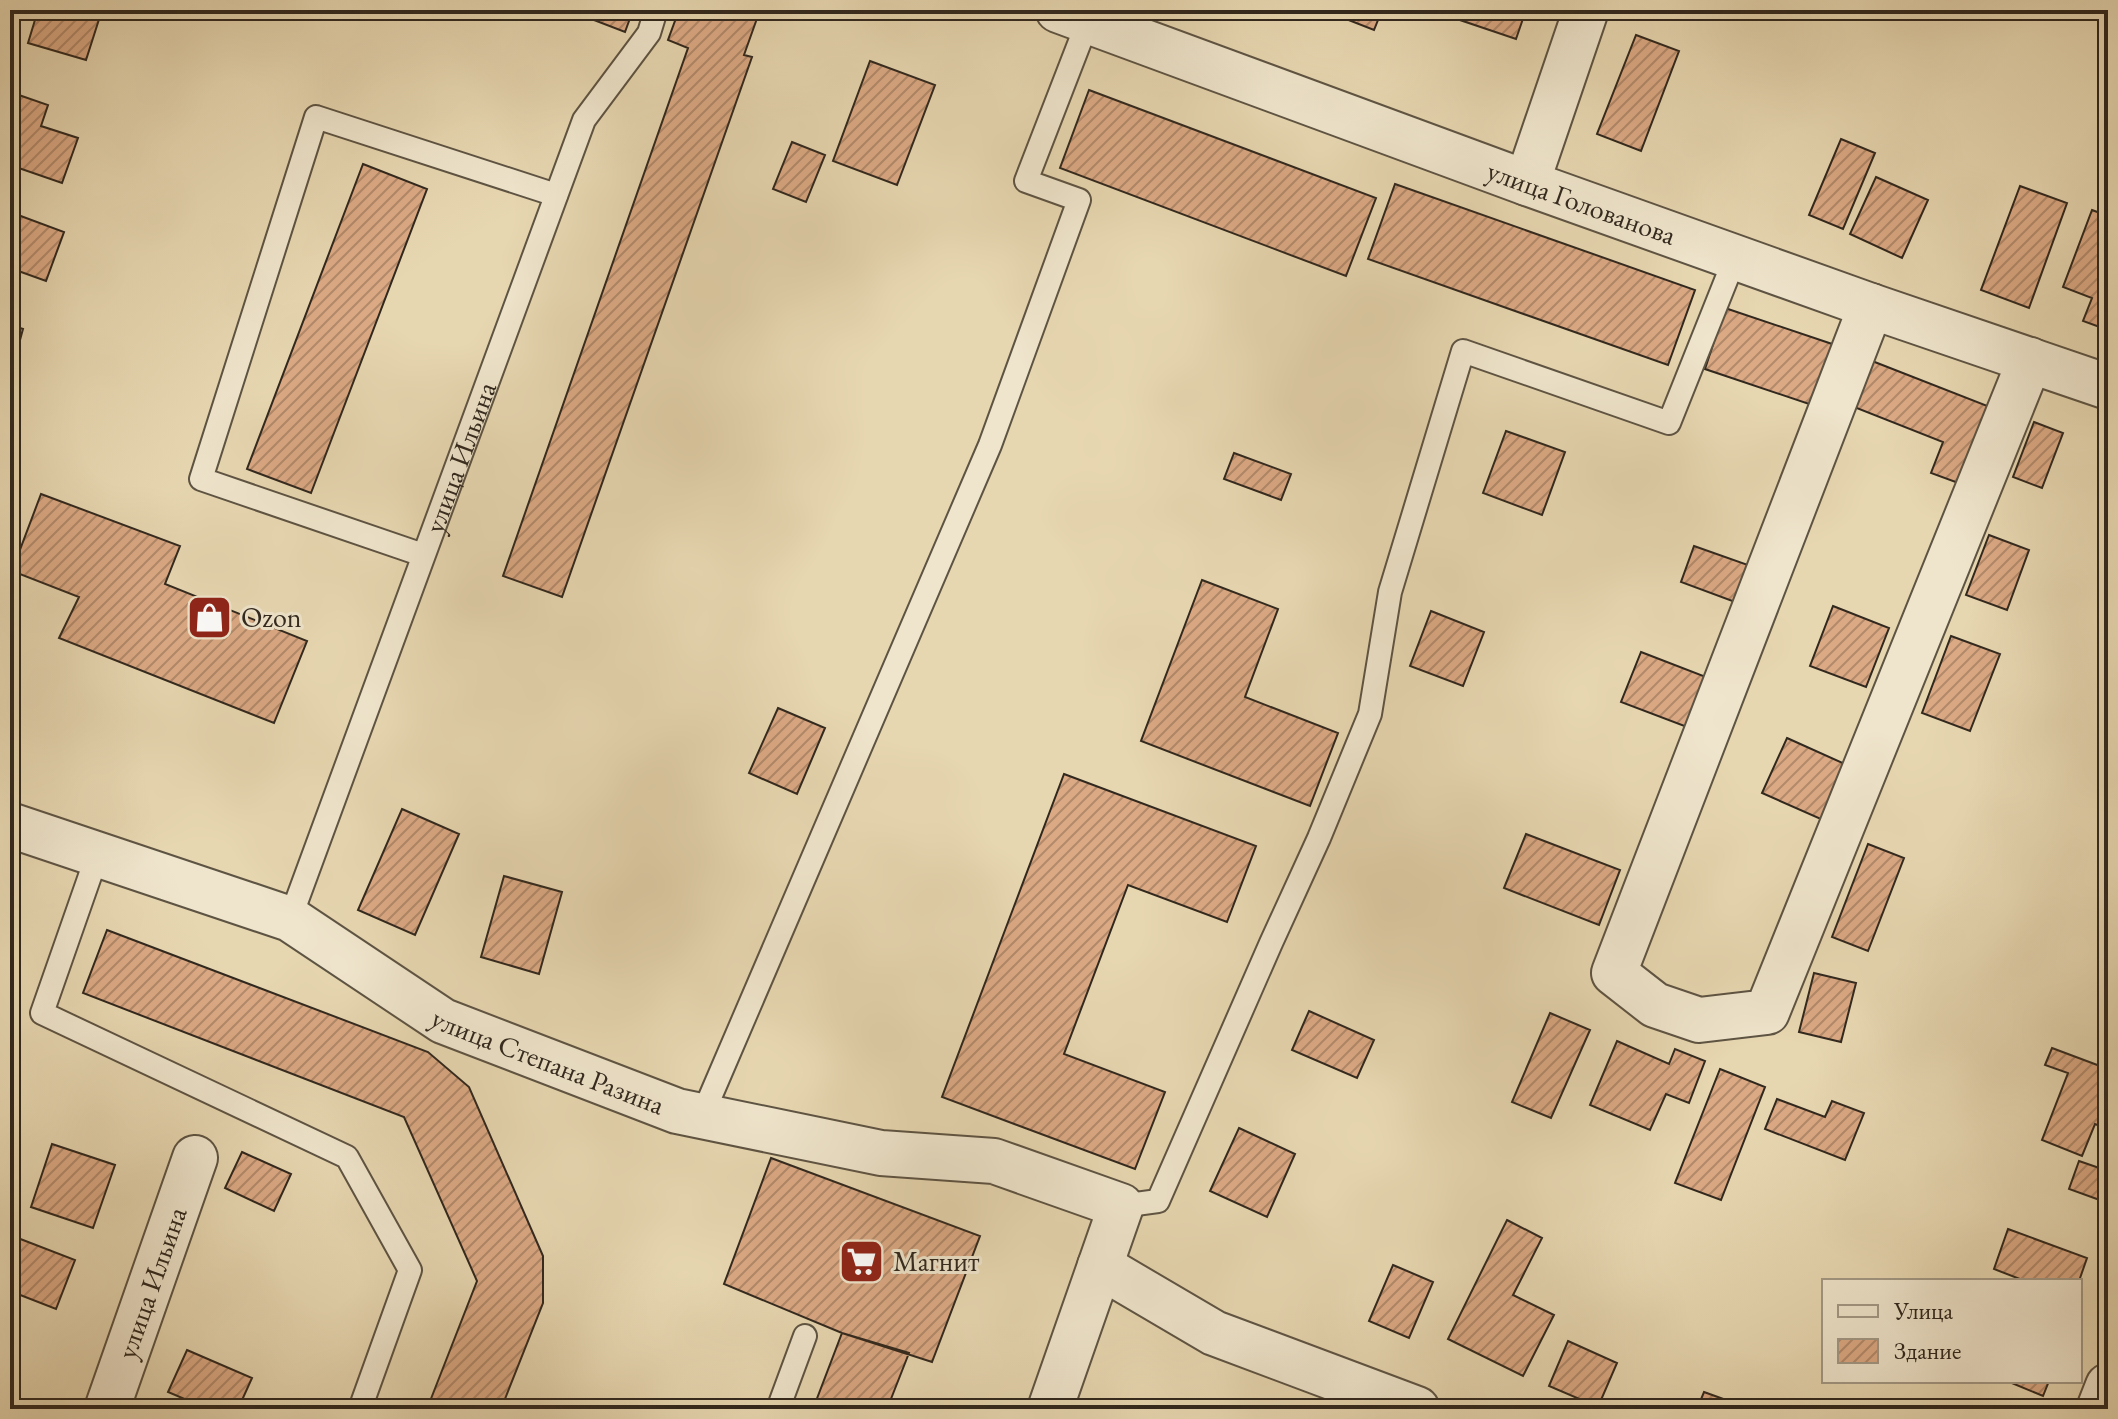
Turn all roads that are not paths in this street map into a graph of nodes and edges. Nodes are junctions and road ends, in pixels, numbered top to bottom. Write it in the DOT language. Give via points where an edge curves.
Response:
graph roads {
  1 [pos="656,10"];
  2 [pos="1586,10"];
  3 [pos="1073,16"];
  4 [pos="1527,183"];
  5 [pos="556,195"];
  6 [pos="1735,258"];
  7 [pos="1871,306"];
  8 [pos="2030,360"];
  9 [pos="2108,387"];
  10 [pos="423,555"];
  11 [pos="10,825"];
  12 [pos="98,853"];
  13 [pos="290,919"];
  14 [pos="702,1116"];
  15 [pos="195,1158"];
  16 [pos="1121,1206"];
  17 [pos="1100,1266"];
  18 [pos="805,1336"];
  19 [pos="2108,1386"];
  20 [pos="107,1409"];
  21 [pos="360,1409"];
  22 [pos="778,1409"];
  23 [pos="1050,1409"];
  24 [pos="1417,1409"];
  25 [pos="2099,1409"];
  1 -- 5 [label="lane, улица Ильина" via="649,33 584,120"];
  2 -- 4 [label="street"];
  3 -- 4 [label="street, улица Голованова"];
  3 -- 14 [label="lane" via="1026,181 1079,200 990,445"];
  4 -- 6 [label="street, улица Голованова"];
  5 -- 10 [label="lane, улица Ильина"];
  5 -- 10 [label="lane" via="316,117 201,479"];
  6 -- 7 [label="street, улица Голованова"];
  6 -- 16 [label="lane" via="1669,423 1463,351 1390,592 1370,714 1158,1201"];
  7 -- 8 [label="street, улица Голованова"];
  7 -- 8 [label="street" via="1614,973 1655,1005 1699,1020 1767,1012"];
  8 -- 9 [label="street, улица Голованова"];
  10 -- 13 [label="lane, улица Ильина"];
  11 -- 12 [label="street, улица Степана Разина"];
  12 -- 13 [label="street, улица Степана Разина"];
  12 -- 21 [label="lane" via="42,1013 347,1157 410,1270"];
  13 -- 14 [label="street, улица Степана Разина" via="443,1021"];
  14 -- 16 [label="street, улица Степана Разина" via="881,1153 994,1161"];
  15 -- 20 [label="street, улица Ильина"];
  16 -- 17 [label="street"];
  17 -- 23 [label="street"];
  17 -- 24 [label="street" via="1214,1333"];
  18 -- 22 [label="lane"];
  19 -- 25 [label="street"];
}
